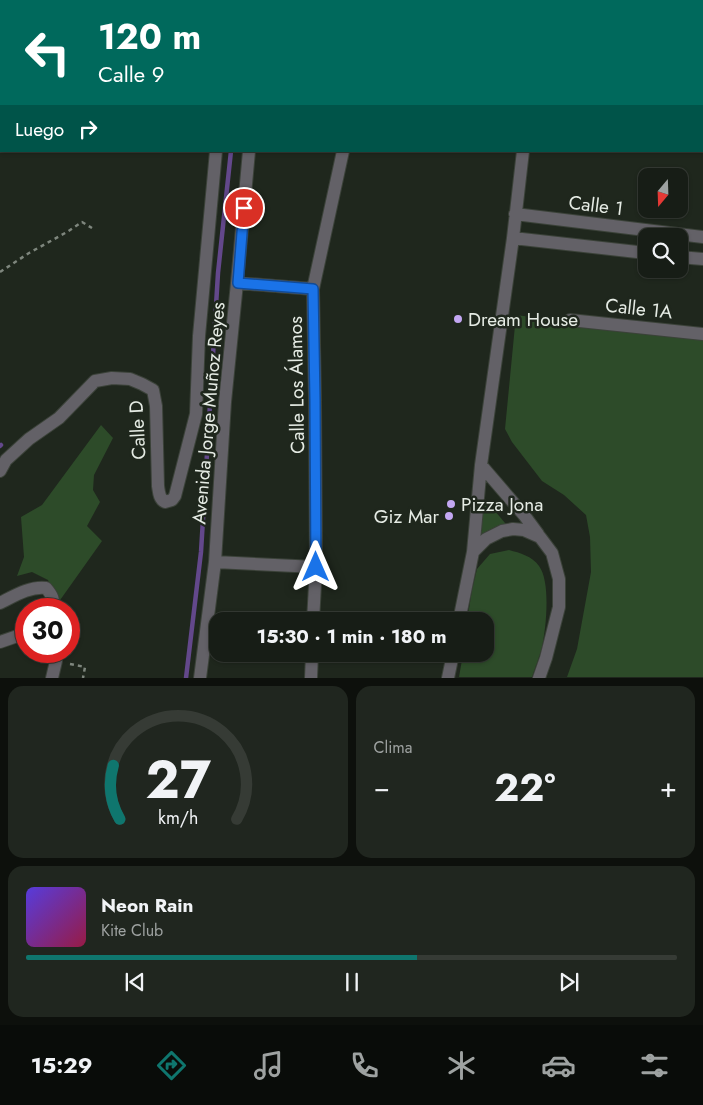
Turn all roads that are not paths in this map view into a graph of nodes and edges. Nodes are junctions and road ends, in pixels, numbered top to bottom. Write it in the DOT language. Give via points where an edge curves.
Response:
graph roads {
  1 [pos="216,152"];
  2 [pos="249,152"];
  3 [pos="343,152"];
  4 [pos="523,152"];
  5 [pos="515,214"];
  6 [pos="625,228"];
  7 [pos="703,237"];
  8 [pos="513,238"];
  9 [pos="622,250"];
  10 [pos="638,252"];
  11 [pos="688,257"];
  12 [pos="703,259"];
  13 [pos="238,283"];
  14 [pos="313,289"];
  15 [pos="570,320"];
  16 [pos="703,334"];
  17 [pos="196,414"];
  18 [pos="481,465"];
  19 [pos="0,471"];
  20 [pos="540,537"];
  21 [pos="473,552"];
  22 [pos="215,562"];
  23 [pos="316,567"];
  24 [pos="53,598"];
  25 [pos="0,603"];
  26 [pos="314,612"];
  27 [pos="461,612"];
  28 [pos="15,637"];
  29 [pos="0,642"];
  30 [pos="312,662"];
  31 [pos="451,662"];
  32 [pos="55,663"];
  33 [pos="52,678"];
  34 [pos="200,678"];
  35 [pos="311,678"];
  36 [pos="448,678"];
  37 [pos="539,678"];
  1 -- 17 [label="street, Avenida Jorge Muñoz Reyes"];
  2 -- 13 [label="street, Avenida Jorge Muñoz Reyes"];
  3 -- 14 [label="street, Calle Los Álamos"];
  4 -- 5 [label="street"];
  5 -- 6 [label="street, Calle 1"];
  5 -- 8 [label="street"];
  6 -- 7 [label="street, Calle 1"];
  6 -- 9 [label="street"];
  8 -- 9 [label="street"];
  8 -- 18 [label="street"];
  9 -- 10 [label="street"];
  11 -- 12 [label="street"];
  13 -- 14 [label="street"];
  13 -- 22 [label="street, Avenida Jorge Muñoz Reyes" via="225,402"];
  14 -- 23 [label="street, Calle Los Álamos"];
  15 -- 16 [label="street, Calle 1A"];
  17 -- 19 [label="street, Calle D" via="176,496 172,500 162,500 158,486 153,390 130,379 95,381 59,418 6,460"];
  18 -- 20 [label="street"];
  18 -- 21 [label="street"];
  20 -- 21 [label="street" via="524,530 502,531 486,539"];
  20 -- 37 [label="street" via="552,553 559,579 559,606"];
  21 -- 27 [label="street"];
  22 -- 23 [label="street"];
  22 -- 34 [label="street, Avenida Jorge Muñoz Reyes"];
  23 -- 26 [label="street, Calle Los Álamos"];
  24 -- 25 [label="street" via="46,588 39,587"];
  28 -- 29 [label="street"];
  30 -- 35 [label="street"];
  31 -- 36 [label="street"];
  32 -- 33 [label="street"];
}
